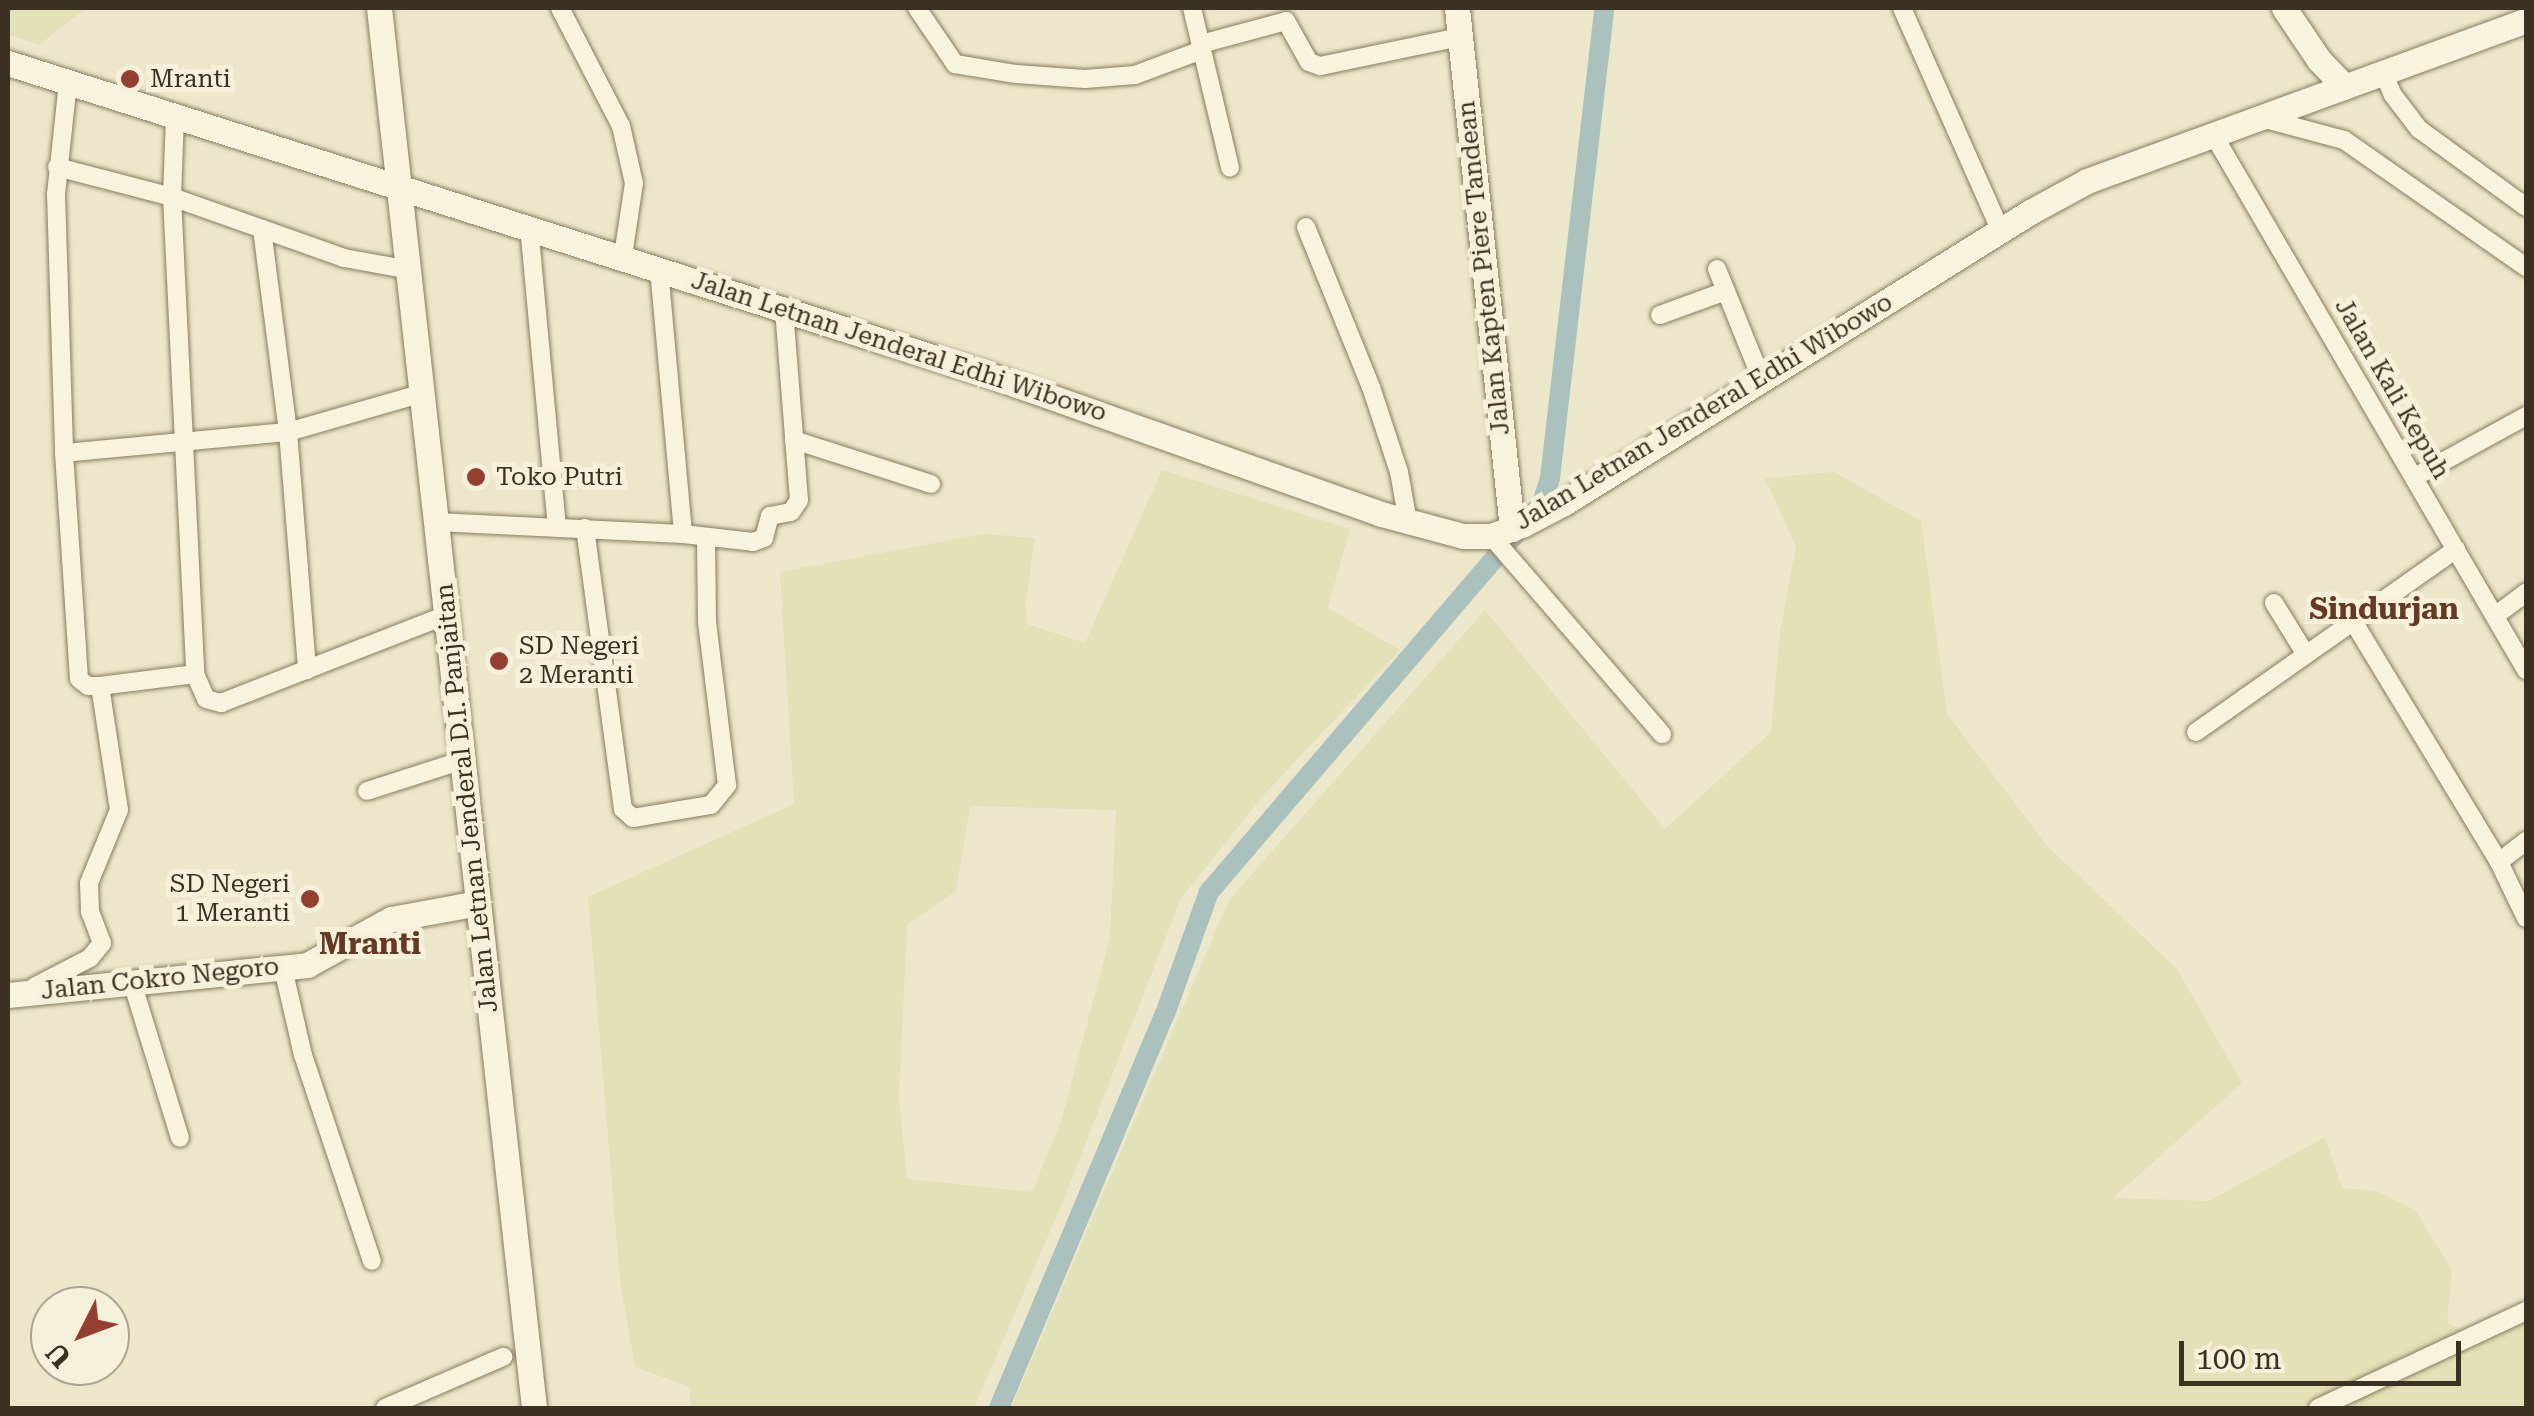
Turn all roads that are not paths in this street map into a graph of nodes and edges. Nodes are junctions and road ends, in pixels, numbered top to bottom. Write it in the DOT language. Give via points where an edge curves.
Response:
graph roads {
  1 [pos="378,8"];
  2 [pos="560,8"];
  3 [pos="918,8"];
  4 [pos="1192,8"];
  5 [pos="1457,8"];
  6 [pos="1902,8"];
  7 [pos="2284,8"];
  8 [pos="2526,20"];
  9 [pos="1460,38"];
  10 [pos="1202,47"];
  11 [pos="8,63"];
  12 [pos="2383,72"];
  13 [pos="68,82"];
  14 [pos="2346,86"];
  15 [pos="175,116"];
  16 [pos="2257,117"];
  17 [pos="2213,134"];
  18 [pos="56,166"];
  19 [pos="1230,168"];
  20 [pos="398,188"];
  21 [pos="172,197"];
  22 [pos="2526,207"];
  23 [pos="528,226"];
  24 [pos="1306,227"];
  25 [pos="262,229"];
  26 [pos="2001,231"];
  27 [pos="622,256"];
  28 [pos="2526,267"];
  29 [pos="1717,268"];
  30 [pos="658,269"];
  31 [pos="411,270"];
  32 [pos="1726,291"];
  33 [pos="784,310"];
  34 [pos="1660,315"];
  35 [pos="1760,378"];
  36 [pos="422,393"];
  37 [pos="2526,416"];
  38 [pos="288,432"];
  39 [pos="181,440"];
  40 [pos="794,440"];
  41 [pos="64,453"];
  42 [pos="2416,477"];
  43 [pos="931,484"];
  44 [pos="436,522"];
  45 [pos="1408,522"];
  46 [pos="557,526"];
  47 [pos="585,528"];
  48 [pos="683,534"];
  49 [pos="1513,535"];
  50 [pos="706,538"];
  51 [pos="2456,549"];
  52 [pos="2526,593"];
  53 [pos="2274,603"];
  54 [pos="447,616"];
  55 [pos="2495,616"];
  56 [pos="2354,621"];
  57 [pos="2305,653"];
  58 [pos="307,670"];
  59 [pos="2526,670"];
  60 [pos="195,674"];
  61 [pos="100,686"];
  62 [pos="2196,732"];
  63 [pos="1662,734"];
  64 [pos="463,760"];
  65 [pos="367,791"];
  66 [pos="2526,841"];
  67 [pos="2499,862"];
  68 [pos="478,903"];
  69 [pos="2526,918"];
  70 [pos="283,968"];
  71 [pos="132,982"];
  72 [pos="16,994"];
  73 [pos="180,1138"];
  74 [pos="372,1261"];
  75 [pos="2526,1311"];
  76 [pos="502,1358"];
  77 [pos="385,1408"];
  78 [pos="534,1408"];
  79 [pos="2318,1408"];
  1 -- 20 [label="street, Jalan Letnan Jenderal D.I. Panjaitan"];
  2 -- 27 [label="street" via="621,126 634,182"];
  3 -- 10 [label="street" via="955,64 1016,74 1135,75"];
  4 -- 10 [label="street"];
  5 -- 9 [label="street, Jalan Kapten Piere Tandean"];
  6 -- 26 [label="street"];
  7 -- 14 [label="street"];
  8 -- 12 [label="street, Jalan Letnan Jenderal Edhi Wibowo"];
  9 -- 10 [label="street" via="1320,66 1310,62 1286,21"];
  9 -- 49 [label="street, Jalan Kapten Piere Tandean"];
  10 -- 19 [label="street"];
  11 -- 13 [label="street, Jalan Letnan Jenderal Edhi Wibowo"];
  12 -- 14 [label="street, Jalan Letnan Jenderal Edhi Wibowo"];
  12 -- 22 [label="street" via="2392,95 2425,134"];
  13 -- 15 [label="street, Jalan Letnan Jenderal Edhi Wibowo"];
  13 -- 18 [label="street"];
  14 -- 16 [label="street, Jalan Letnan Jenderal Edhi Wibowo"];
  15 -- 20 [label="street, Jalan Letnan Jenderal Edhi Wibowo"];
  15 -- 21 [label="street"];
  16 -- 17 [label="street, Jalan Letnan Jenderal Edhi Wibowo"];
  16 -- 28 [label="street" via="2344,140"];
  17 -- 26 [label="street, Jalan Letnan Jenderal Edhi Wibowo" via="2087,181"];
  17 -- 42 [label="street, Jalan Kali Kepuh"];
  18 -- 21 [label="street"];
  18 -- 41 [label="street"];
  20 -- 23 [label="street, Jalan Letnan Jenderal Edhi Wibowo"];
  20 -- 31 [label="street, Jalan Letnan Jenderal D.I. Panjaitan"];
  21 -- 25 [label="street"];
  21 -- 39 [label="street"];
  23 -- 27 [label="street, Jalan Letnan Jenderal Edhi Wibowo"];
  23 -- 46 [label="street"];
  24 -- 45 [label="street" via="1372,387 1400,472"];
  25 -- 31 [label="street" via="344,258"];
  25 -- 38 [label="street"];
  26 -- 35 [label="street, Jalan Letnan Jenderal Edhi Wibowo"];
  27 -- 30 [label="street, Jalan Letnan Jenderal Edhi Wibowo"];
  29 -- 32 [label="street"];
  30 -- 33 [label="street, Jalan Letnan Jenderal Edhi Wibowo"];
  30 -- 48 [label="street"];
  31 -- 36 [label="street, Jalan Letnan Jenderal D.I. Panjaitan"];
  32 -- 34 [label="street"];
  32 -- 35 [label="street"];
  33 -- 40 [label="street"];
  33 -- 45 [label="street, Jalan Letnan Jenderal Edhi Wibowo"];
  35 -- 49 [label="street, Jalan Letnan Jenderal Edhi Wibowo"];
  36 -- 38 [label="street"];
  36 -- 44 [label="street, Jalan Letnan Jenderal D.I. Panjaitan"];
  37 -- 42 [label="street"];
  38 -- 39 [label="street"];
  38 -- 58 [label="street"];
  39 -- 41 [label="street"];
  39 -- 60 [label="street"];
  40 -- 43 [label="street"];
  40 -- 50 [label="street" via="797,507 772,514 758,541"];
  41 -- 61 [label="street" via="75,662 80,681"];
  42 -- 51 [label="street, Jalan Kali Kepuh"];
  44 -- 46 [label="street"];
  44 -- 54 [label="street, Jalan Letnan Jenderal D.I. Panjaitan"];
  45 -- 49 [label="street, Jalan Letnan Jenderal Edhi Wibowo" via="1463,536"];
  46 -- 47 [label="street"];
  47 -- 48 [label="street"];
  47 -- 50 [label="street" via="623,810 632,818 711,805 727,785 708,621"];
  48 -- 50 [label="street"];
  49 -- 63 [label="street"];
  51 -- 55 [label="street, Jalan Kali Kepuh"];
  51 -- 56 [label="street"];
  52 -- 55 [label="street"];
  53 -- 57 [label="street"];
  54 -- 58 [label="street"];
  54 -- 64 [label="street, Jalan Letnan Jenderal D.I. Panjaitan"];
  55 -- 59 [label="street, Jalan Kali Kepuh"];
  56 -- 57 [label="street"];
  56 -- 67 [label="street"];
  57 -- 62 [label="street"];
  58 -- 60 [label="street" via="221,703 206,699"];
  60 -- 61 [label="street"];
  61 -- 72 [label="street" via="119,810 90,883 90,910 102,942 90,958"];
  64 -- 65 [label="street"];
  64 -- 68 [label="street, Jalan Letnan Jenderal D.I. Panjaitan"];
  66 -- 67 [label="street"];
  67 -- 69 [label="street"];
  68 -- 70 [label="street, Jalan Cokro Negoro" via="411,912 329,956"];
  68 -- 78 [label="street, Jalan Letnan Jenderal D.I. Panjaitan"];
  70 -- 71 [label="street, Jalan Cokro Negoro"];
  70 -- 74 [label="street" via="303,1055"];
  71 -- 72 [label="street, Jalan Cokro Negoro"];
  71 -- 73 [label="street"];
  75 -- 79 [label="street"];
  76 -- 77 [label="street"];
}
